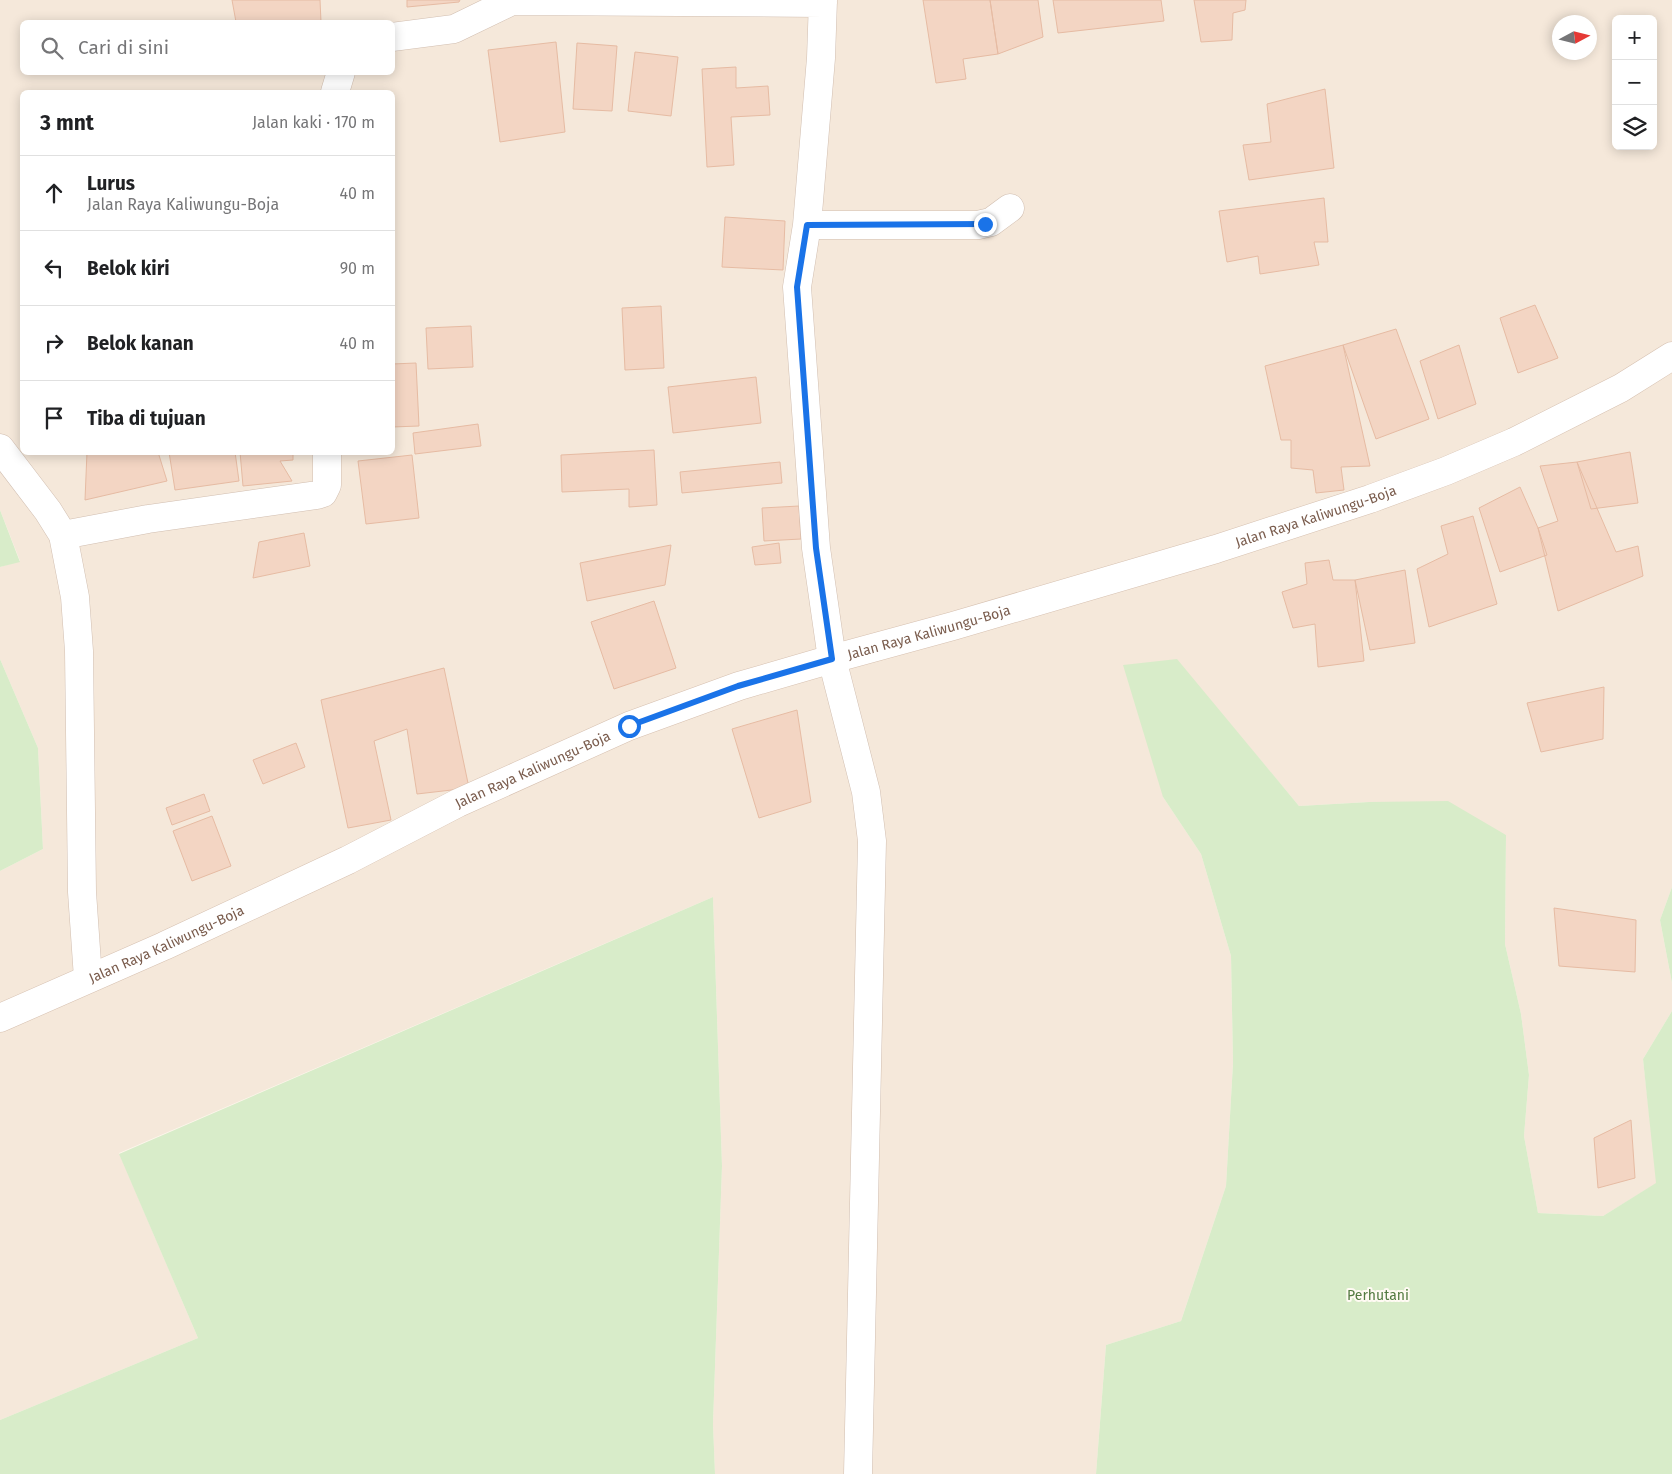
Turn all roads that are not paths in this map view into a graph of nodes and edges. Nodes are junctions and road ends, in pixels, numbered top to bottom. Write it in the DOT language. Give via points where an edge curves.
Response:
graph roads {
  1 [pos="823,2"];
  2 [pos="395,37"];
  3 [pos="340,75"];
  4 [pos="336,90"];
  5 [pos="1010,208"];
  6 [pos="807,225"];
  7 [pos="1672,356"];
  8 [pos="0,448"];
  9 [pos="327,455"];
  10 [pos="63,535"];
  11 [pos="832,659"];
  12 [pos="88,978"];
  13 [pos="0,1018"];
  14 [pos="858,1474"];
  1 -- 2 [label="street" via="512,1 454,29"];
  1 -- 6 [label="street"];
  3 -- 4 [label="street"];
  5 -- 6 [label="street" via="991,222 978,225"];
  6 -- 11 [label="street" via="797,287 816,548"];
  7 -- 11 [label="street, Jalan Raya Kaliwungu-Boja" via="1621,388 1514,442 1370,499 1197,554"];
  8 -- 10 [label="street"];
  9 -- 10 [label="street" via="327,485 318,495 148,519"];
  10 -- 12 [label="street" via="75,597 79,651 82,892"];
  11 -- 12 [label="street, Jalan Raya Kaliwungu-Boja" via="738,686 629,726 458,803 348,860 164,946"];
  11 -- 14 [label="street" via="866,792 872,842"];
  12 -- 13 [label="street, Jalan Raya Kaliwungu-Boja"];
}
